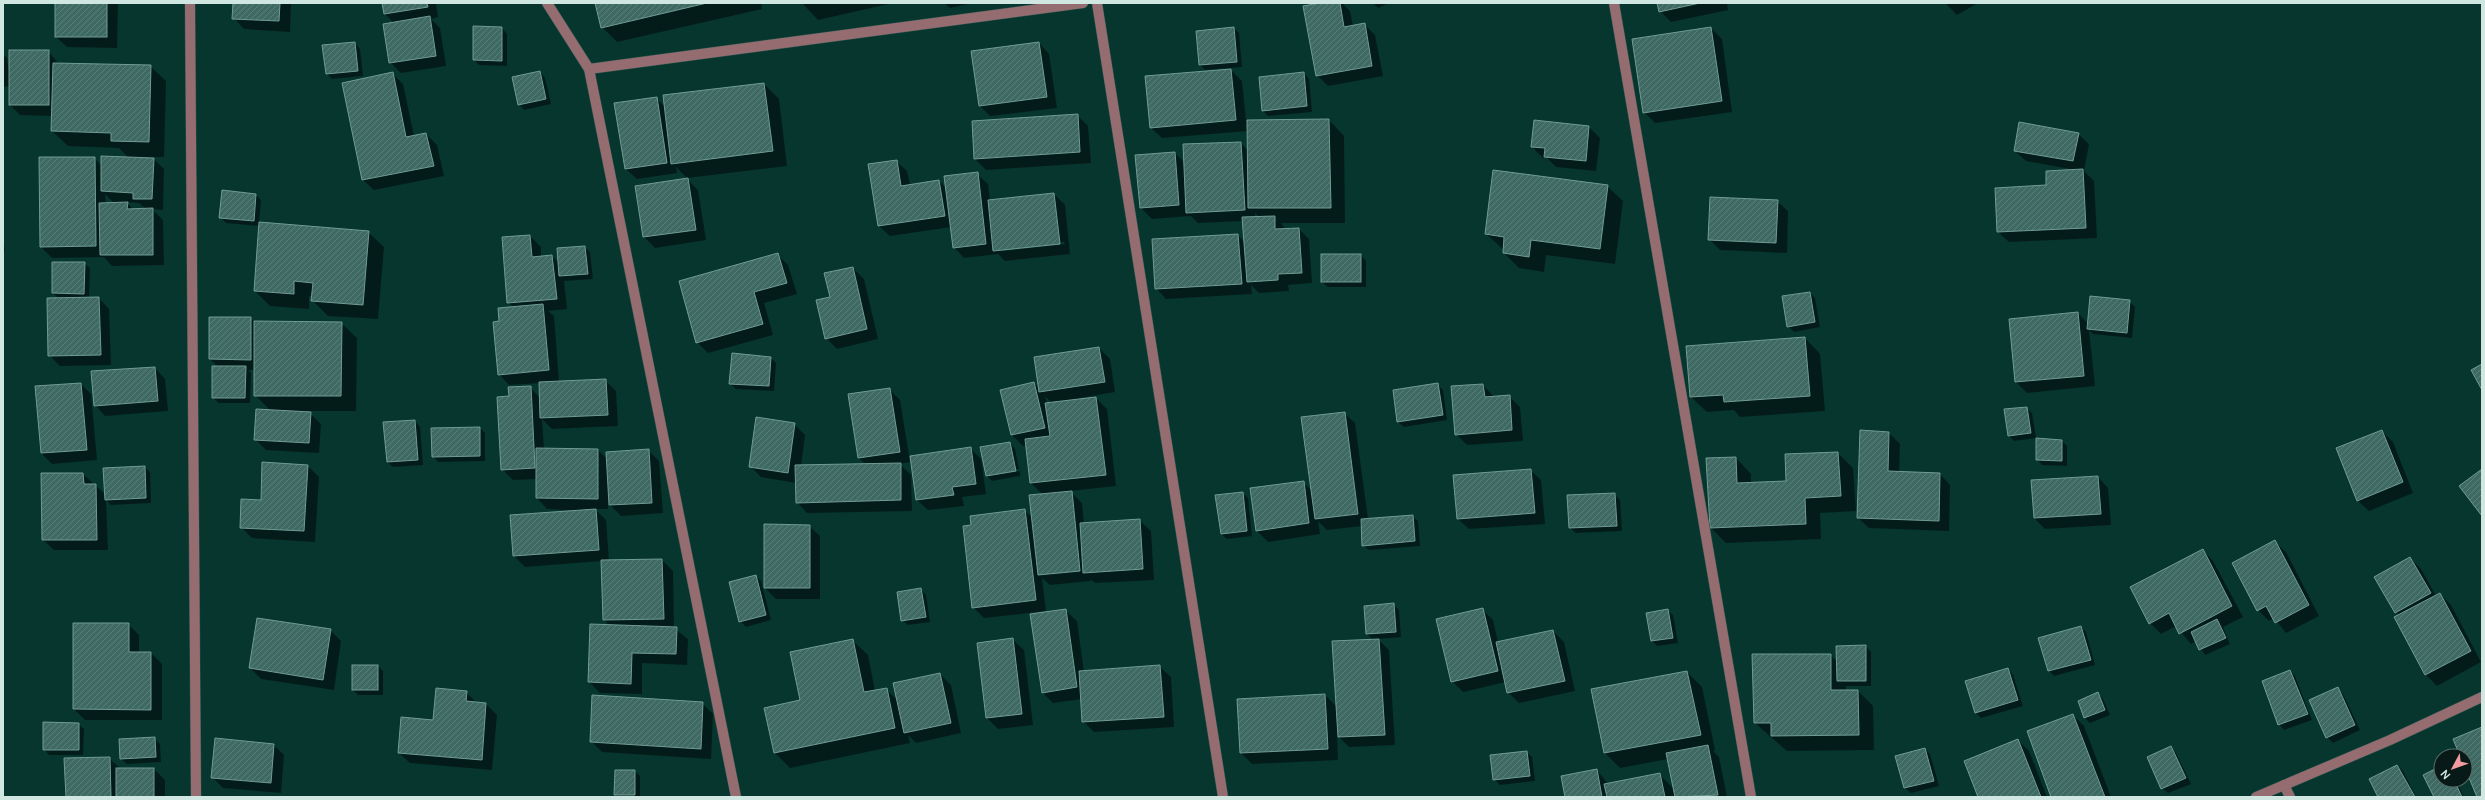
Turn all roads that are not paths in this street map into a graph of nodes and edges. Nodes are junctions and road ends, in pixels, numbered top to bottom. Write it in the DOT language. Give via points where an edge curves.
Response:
graph roads {
  1 [pos="190,3"];
  2 [pos="547,3"];
  3 [pos="1083,3"];
  4 [pos="1097,3"];
  5 [pos="1614,3"];
  6 [pos="589,69"];
  7 [pos="2482,697"];
  8 [pos="2284,785"];
  9 [pos="196,797"];
  10 [pos="736,797"];
  11 [pos="1223,797"];
  12 [pos="1751,797"];
  13 [pos="2256,797"];
  14 [pos="2290,797"];
  1 -- 9 [label="street"];
  2 -- 6 [label="street"];
  3 -- 6 [label="street"];
  4 -- 11 [label="street"];
  5 -- 12 [label="street"];
  6 -- 10 [label="street"];
  7 -- 8 [label="street"];
  8 -- 13 [label="street"];
  8 -- 14 [label="street"];
}
